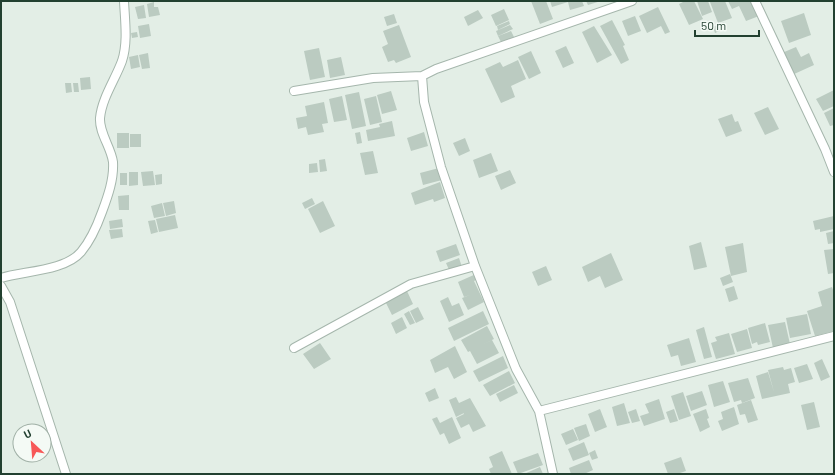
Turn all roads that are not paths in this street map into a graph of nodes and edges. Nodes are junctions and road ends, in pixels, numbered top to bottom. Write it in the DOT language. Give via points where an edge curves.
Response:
graph roads {
  1 [pos="124,1"];
  2 [pos="632,1"];
  3 [pos="756,1"];
  4 [pos="422,76"];
  5 [pos="294,91"];
  6 [pos="834,172"];
  7 [pos="475,266"];
  8 [pos="1,278"];
  9 [pos="1,286"];
  10 [pos="834,336"];
  11 [pos="294,348"];
  12 [pos="539,410"];
  13 [pos="66,474"];
  14 [pos="553,474"];
  1 -- 8 [label="street" via="123,55 103,104 100,120 113,160 112,178 96,227 80,253 69,260"];
  2 -- 4 [label="street"];
  3 -- 6 [label="street"];
  4 -- 5 [label="street" via="373,78"];
  4 -- 7 [label="street" via="424,102 440,167"];
  7 -- 11 [label="street" via="411,284"];
  7 -- 12 [label="street" via="516,369"];
  9 -- 13 [label="street" via="10,302"];
  10 -- 12 [label="street"];
  12 -- 14 [label="street"];
}
